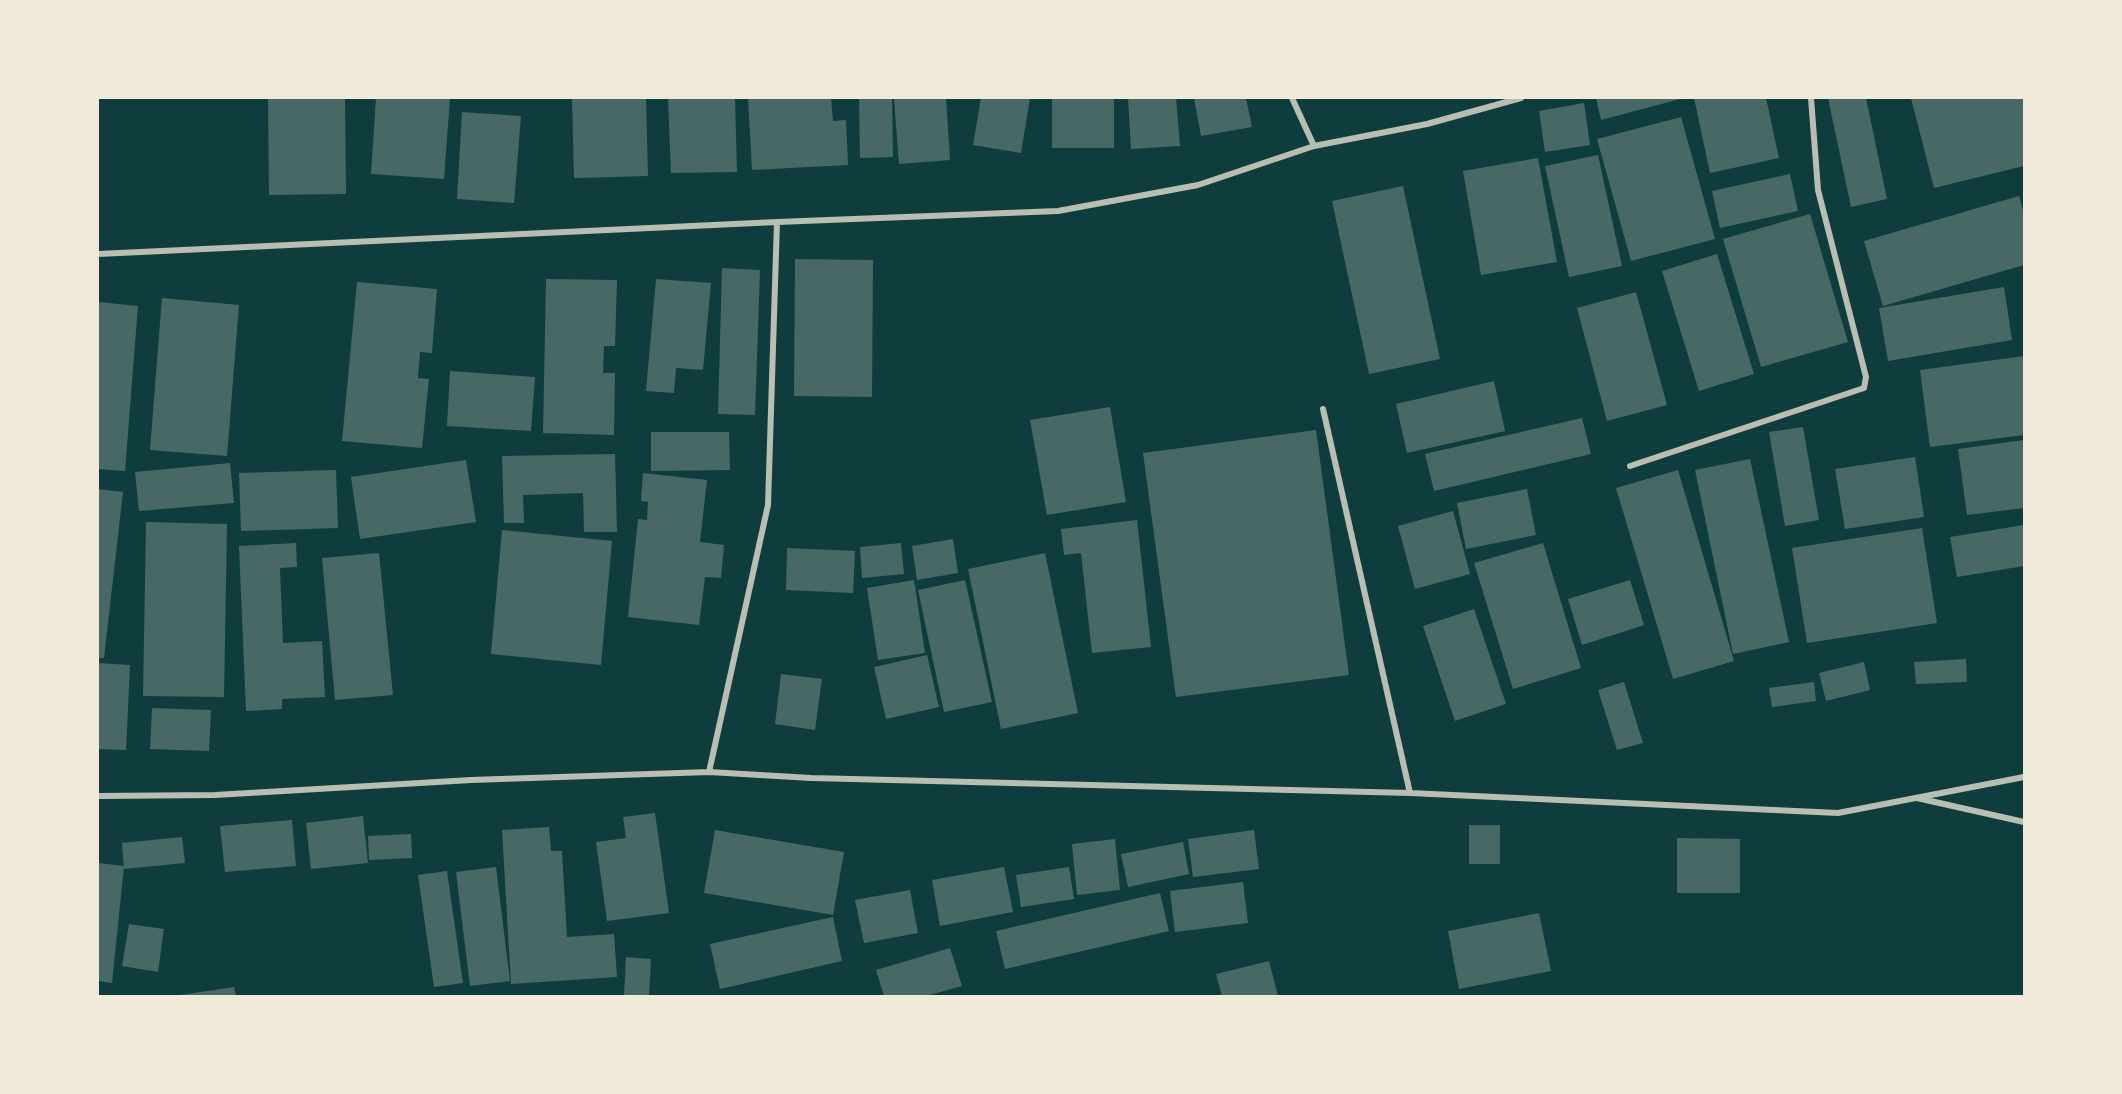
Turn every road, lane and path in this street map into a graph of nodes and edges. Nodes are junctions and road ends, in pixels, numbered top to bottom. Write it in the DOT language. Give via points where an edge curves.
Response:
graph roads {
  1 [pos="1292,98"];
  2 [pos="1521,98"];
  3 [pos="1811,98"];
  4 [pos="1314,146"];
  5 [pos="777,222"];
  6 [pos="98,254"];
  7 [pos="1323,409"];
  8 [pos="1630,466"];
  9 [pos="709,772"];
  10 [pos="2025,777"];
  11 [pos="1410,793"];
  12 [pos="98,796"];
  13 [pos="1913,798"];
  14 [pos="2025,822"];
  1 -- 4 [label="street"];
  2 -- 4 [label="street" via="1428,124"];
  3 -- 8 [label="street" via="1818,190 1866,377 1864,388"];
  4 -- 5 [label="street" via="1198,185 1058,211"];
  5 -- 6 [label="street"];
  5 -- 9 [label="street" via="768,505"];
  7 -- 11 [label="street"];
  9 -- 11 [label="street"];
  9 -- 12 [label="street" via="471,780 215,795"];
  10 -- 13 [label="street"];
  11 -- 13 [label="street" via="1838,813"];
  13 -- 14 [label="street"];
}
